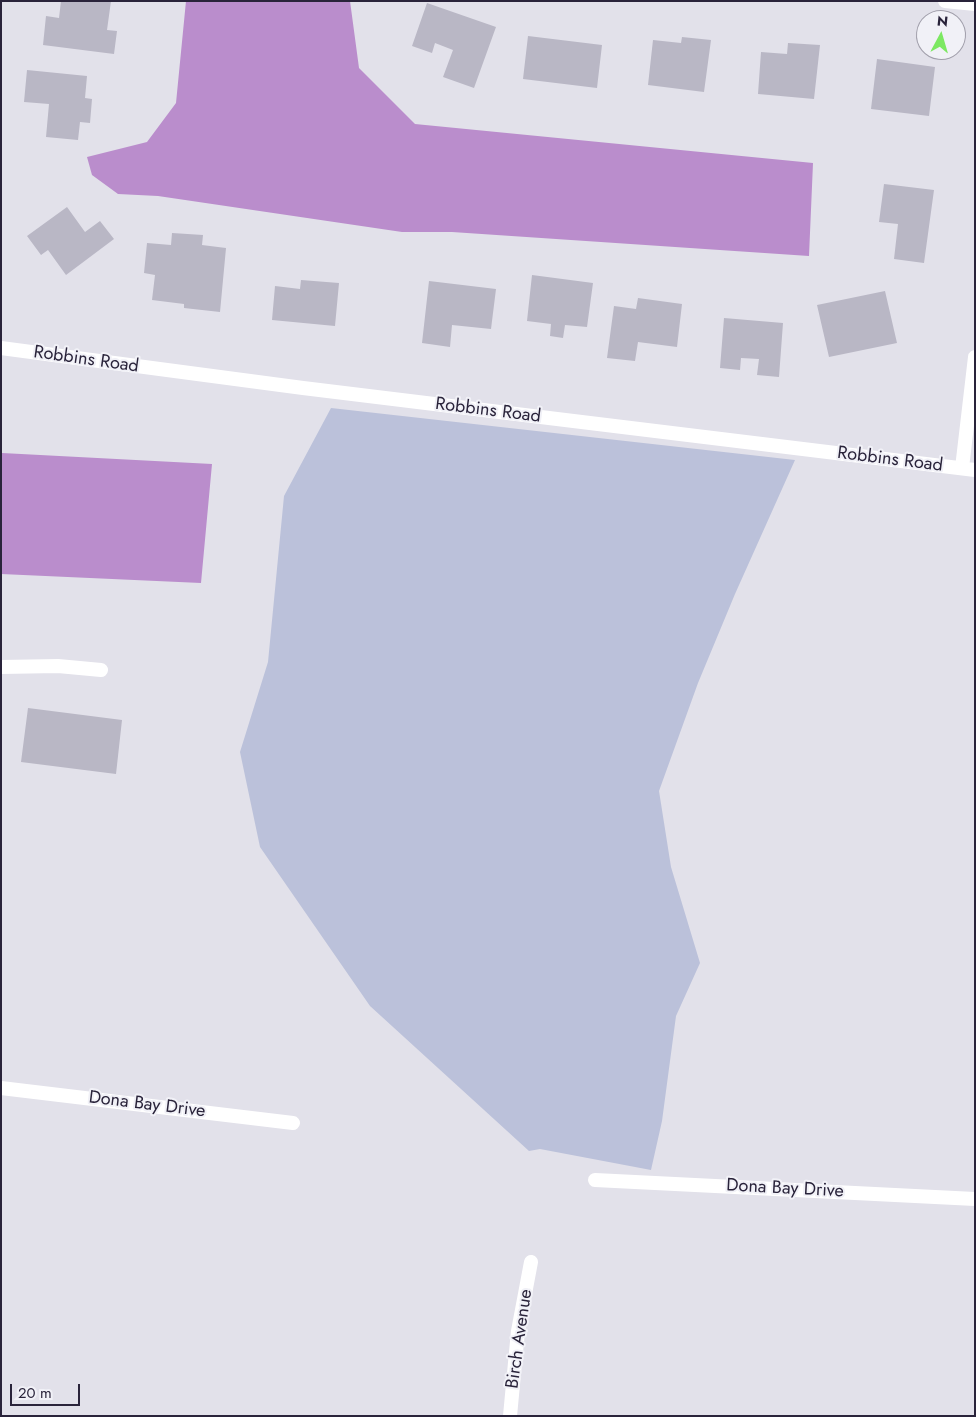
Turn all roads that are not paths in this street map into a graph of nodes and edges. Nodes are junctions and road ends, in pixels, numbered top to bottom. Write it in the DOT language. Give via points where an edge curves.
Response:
graph roads {
  1 [pos="946,1"];
  2 [pos="975,4"];
  3 [pos="1,348"];
  4 [pos="975,356"];
  5 [pos="968,469"];
  6 [pos="1,667"];
  7 [pos="101,670"];
  8 [pos="1,1088"];
  9 [pos="293,1123"];
  10 [pos="595,1180"];
  11 [pos="975,1199"];
  12 [pos="531,1262"];
  13 [pos="510,1416"];
  1 -- 2 [label="street"];
  3 -- 5 [label="street, Robbins Road"];
  4 -- 5 [label="street"];
  6 -- 7 [label="street" via="58,666"];
  8 -- 9 [label="street, Dona Bay Drive"];
  10 -- 11 [label="street, Dona Bay Drive"];
  12 -- 13 [label="street, Birch Avenue" via="518,1331"];
}
